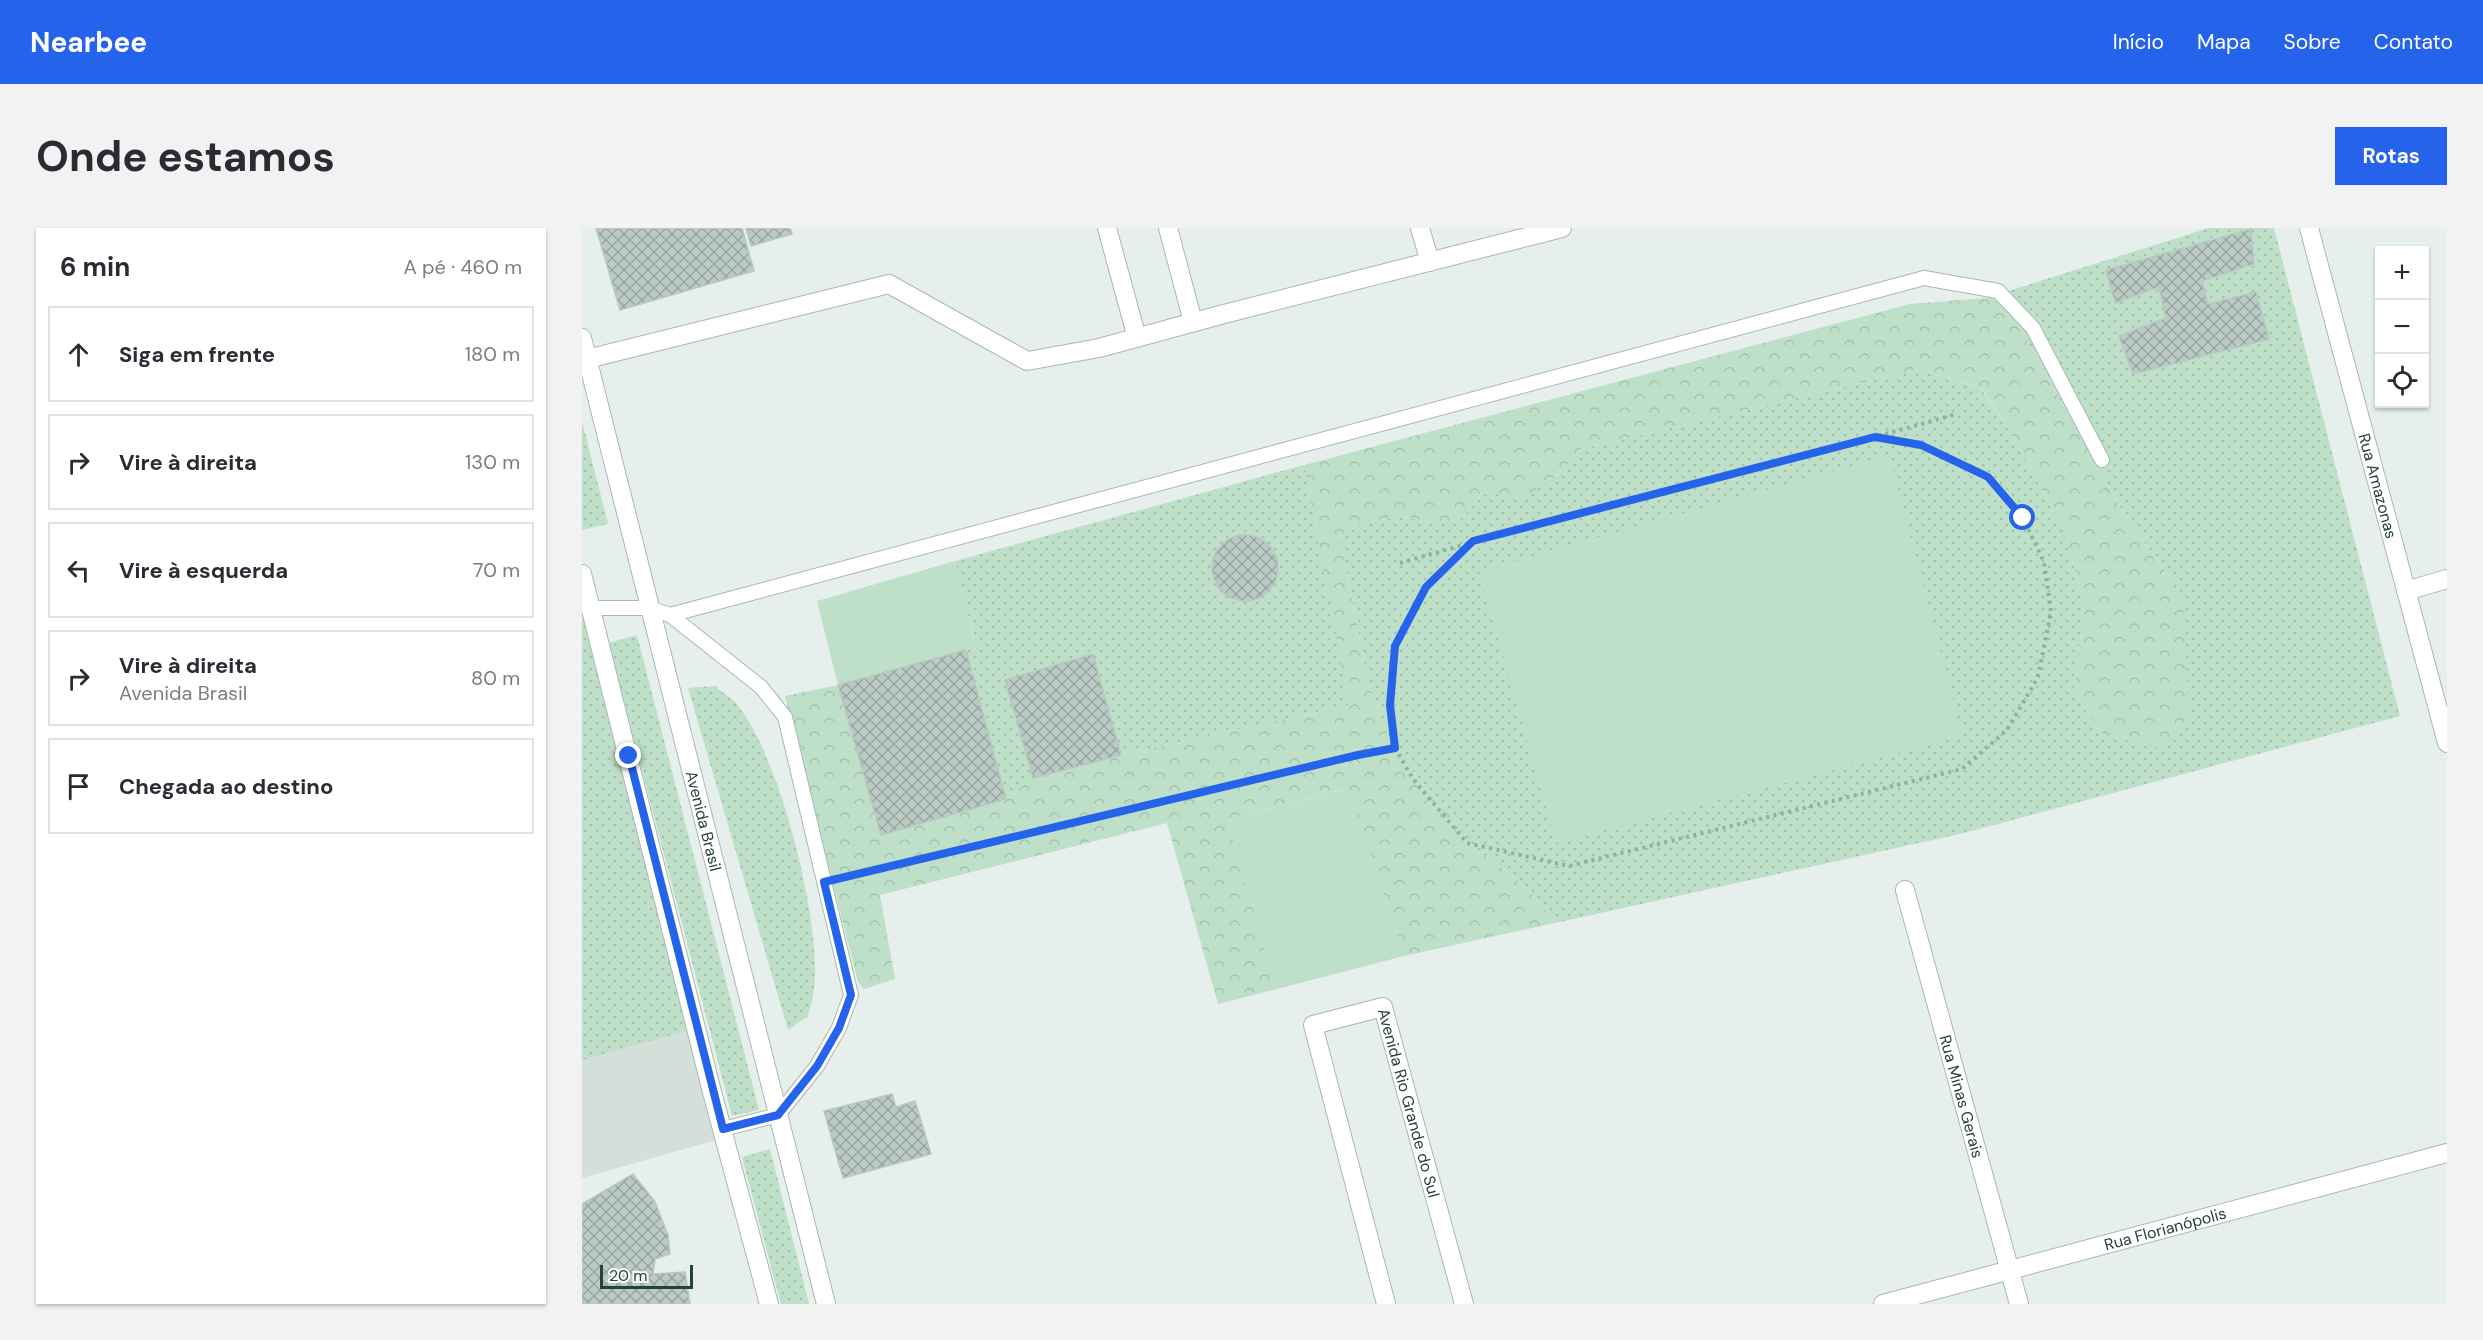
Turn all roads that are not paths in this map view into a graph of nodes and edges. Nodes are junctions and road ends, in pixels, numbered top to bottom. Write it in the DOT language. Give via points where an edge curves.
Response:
graph roads {
  1 [pos="1107,228"];
  2 [pos="1168,228"];
  3 [pos="1420,228"];
  4 [pos="1562,228"];
  5 [pos="2309,228"];
  6 [pos="1430,262"];
  7 [pos="1193,322"];
  8 [pos="582,338"];
  9 [pos="1137,338"];
  10 [pos="587,359"];
  11 [pos="2102,460"];
  12 [pos="582,574"];
  13 [pos="2447,579"];
  14 [pos="2406,591"];
  15 [pos="590,608"];
  16 [pos="649,608"];
  17 [pos="670,615"];
  18 [pos="2447,743"];
  19 [pos="1905,890"];
  20 [pos="778,1115"];
  21 [pos="723,1129"];
  22 [pos="2447,1153"];
  23 [pos="2010,1270"];
  24 [pos="769,1304"];
  25 [pos="826,1304"];
  26 [pos="1386,1304"];
  27 [pos="1464,1304"];
  28 [pos="1883,1304"];
  29 [pos="2019,1304"];
  1 -- 9 [label="street"];
  2 -- 7 [label="street"];
  3 -- 6 [label="street"];
  4 -- 6 [label="street"];
  5 -- 14 [label="street, Rua Amazonas"];
  6 -- 7 [label="street"];
  7 -- 9 [label="street"];
  8 -- 10 [label="street, Avenida Brasil"];
  9 -- 10 [label="street" via="1027,361 889,284"];
  10 -- 16 [label="street, Avenida Brasil"];
  11 -- 17 [label="lane" via="2033,328 1998,291 1924,278"];
  12 -- 15 [label="street"];
  13 -- 14 [label="street"];
  14 -- 18 [label="street, Rua Amazonas"];
  15 -- 16 [label="lane"];
  15 -- 21 [label="street"];
  16 -- 17 [label="lane"];
  16 -- 20 [label="street, Avenida Brasil"];
  17 -- 20 [label="lane" via="761,687 785,717 851,995 839,1028 817,1066"];
  19 -- 23 [label="street, Rua Minas Gerais"];
  20 -- 21 [label="lane"];
  20 -- 25 [label="street, Avenida Brasil"];
  21 -- 24 [label="street"];
  22 -- 23 [label="street, Rua Florianópolis"];
  23 -- 28 [label="street, Rua Florianópolis"];
  23 -- 29 [label="street, Rua Minas Gerais"];
  26 -- 27 [label="street, Avenida Rio Grande do Sul" via="1313,1025 1383,1008"];
}
